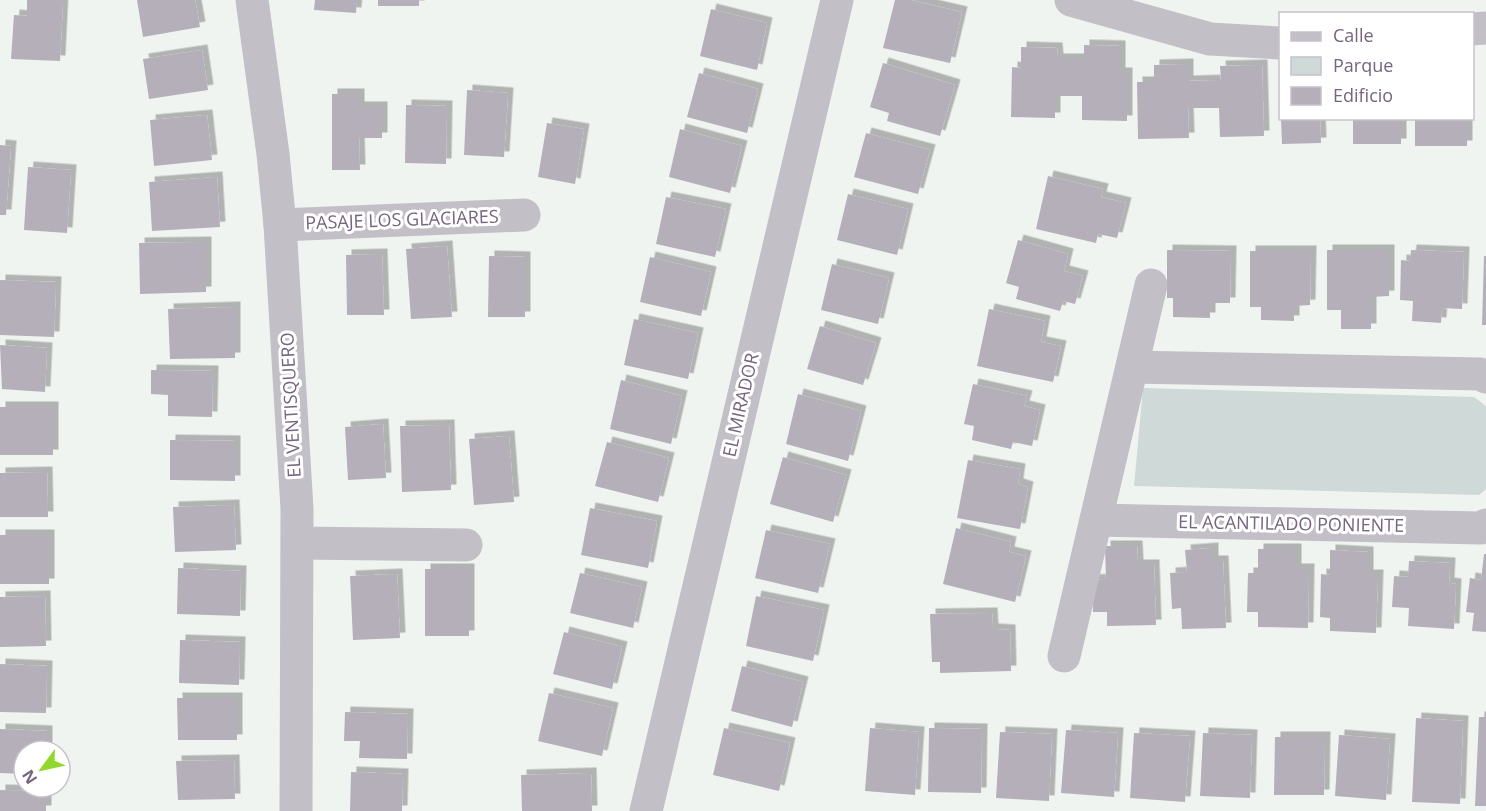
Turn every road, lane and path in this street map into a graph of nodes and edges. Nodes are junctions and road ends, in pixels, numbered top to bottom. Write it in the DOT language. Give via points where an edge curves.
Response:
graph roads {
  1 [pos="252,0"];
  2 [pos="837,0"];
  3 [pos="1071,0"];
  4 [pos="1279,43"];
  5 [pos="524,215"];
  6 [pos="280,225"];
  7 [pos="1151,285"];
  8 [pos="1132,367"];
  9 [pos="1486,377"];
  10 [pos="1096,520"];
  11 [pos="1486,525"];
  12 [pos="298,543"];
  13 [pos="466,545"];
  14 [pos="1064,656"];
  15 [pos="652,808"];
  16 [pos="296,811"];
  1 -- 6 [label="street, EL VENTISQUERO"];
  2 -- 15 [label="street, EL MIRADOR"];
  3 -- 4 [label="street" via="1210,39"];
  5 -- 6 [label="street, PASAJE LOS GLACIARES"];
  6 -- 12 [label="street, EL VENTISQUERO"];
  7 -- 8 [label="street"];
  8 -- 9 [label="street"];
  8 -- 10 [label="street"];
  10 -- 11 [label="street, EL ACANTILADO PONIENTE" via="1481,528"];
  10 -- 14 [label="street"];
  12 -- 13 [label="street"];
  12 -- 16 [label="street, EL VENTISQUERO"];
}
